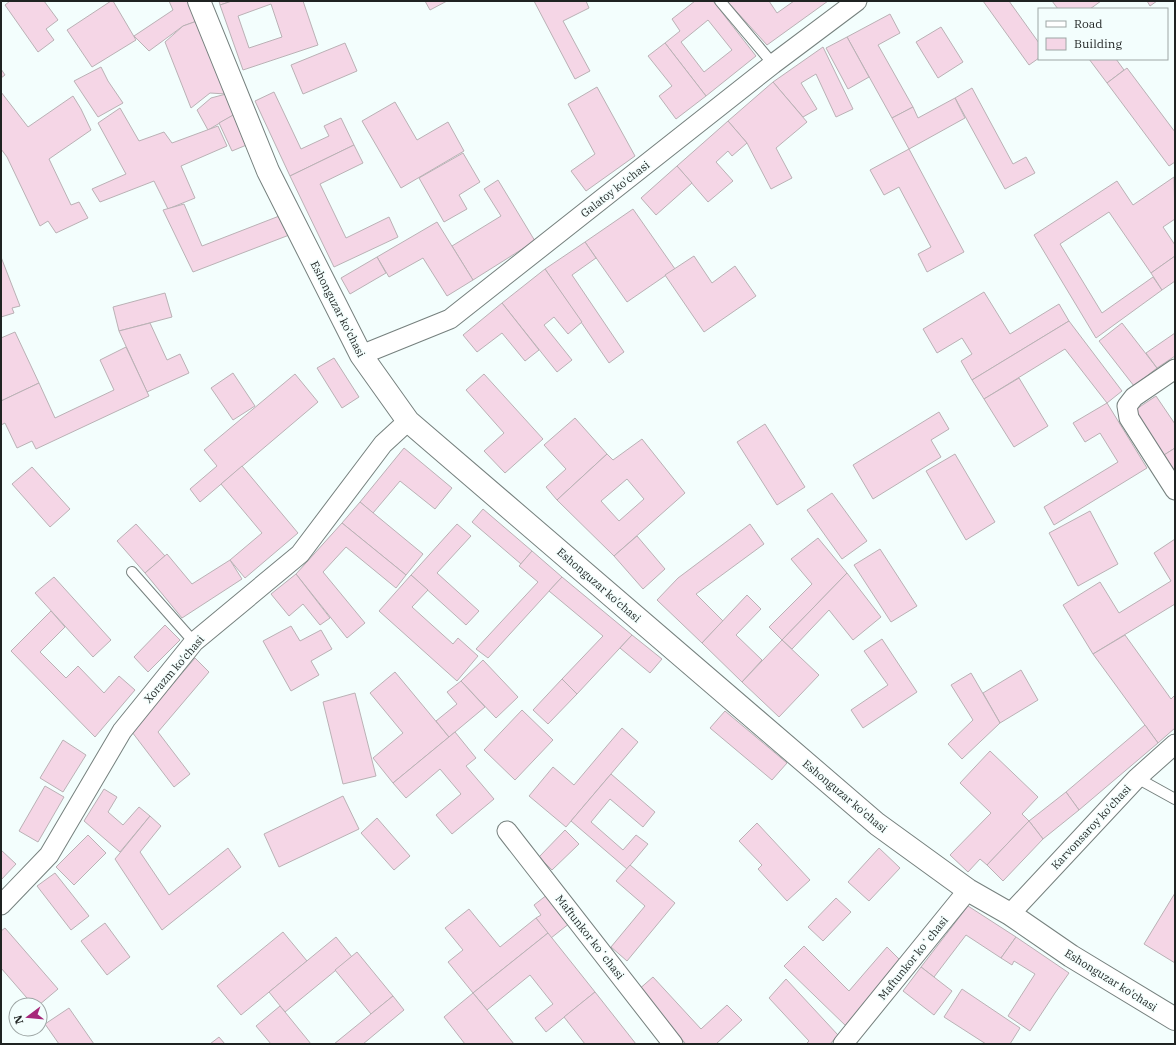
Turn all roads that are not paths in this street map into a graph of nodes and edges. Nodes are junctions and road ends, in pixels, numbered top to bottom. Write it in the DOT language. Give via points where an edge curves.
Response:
graph roads {
  1 [pos="199,1"];
  2 [pos="720,1"];
  3 [pos="857,1"];
  4 [pos="773,64"];
  5 [pos="361,355"];
  6 [pos="1175,369"];
  7 [pos="408,421"];
  8 [pos="1175,490"];
  9 [pos="132,572"];
  10 [pos="194,642"];
  11 [pos="1175,744"];
  12 [pos="1137,778"];
  13 [pos="1175,800"];
  14 [pos="507,831"];
  15 [pos="968,890"];
  16 [pos="1,905"];
  17 [pos="1010,914"];
  18 [pos="1175,1019"];
  19 [pos="673,1044"];
  20 [pos="843,1044"];
  1 -- 5 [label="street, Eshonguzar ko'chasi" via="268,171"];
  2 -- 4 [label="lane"];
  3 -- 4 [label="street, Galatoy ko'chasi"];
  4 -- 5 [label="street, Galatoy ko'chasi" via="450,319"];
  5 -- 7 [label="street, Eshonguzar ko'chasi"];
  6 -- 8 [label="street" via="1134,397 1127,406 1129,418"];
  7 -- 10 [label="street, Xorazm ko'chasi" via="383,444 300,554"];
  7 -- 15 [label="street, Eshonguzar ko'chasi" via="877,824"];
  9 -- 10 [label="lane"];
  10 -- 16 [label="street, Xorazm ko'chasi" via="122,731 49,855"];
  11 -- 12 [label="street, Karvonsaroy ko'chasi"];
  12 -- 13 [label="lane"];
  12 -- 17 [label="street, Karvonsaroy ko'chasi"];
  14 -- 19 [label="street, Maftunkor koʻchasi"];
  15 -- 17 [label="street, Eshonguzar ko'chasi"];
  15 -- 20 [label="street, Maftunkor koʻchasi"];
  17 -- 18 [label="street, Eshonguzar ko'chasi" via="1071,956"];
}
